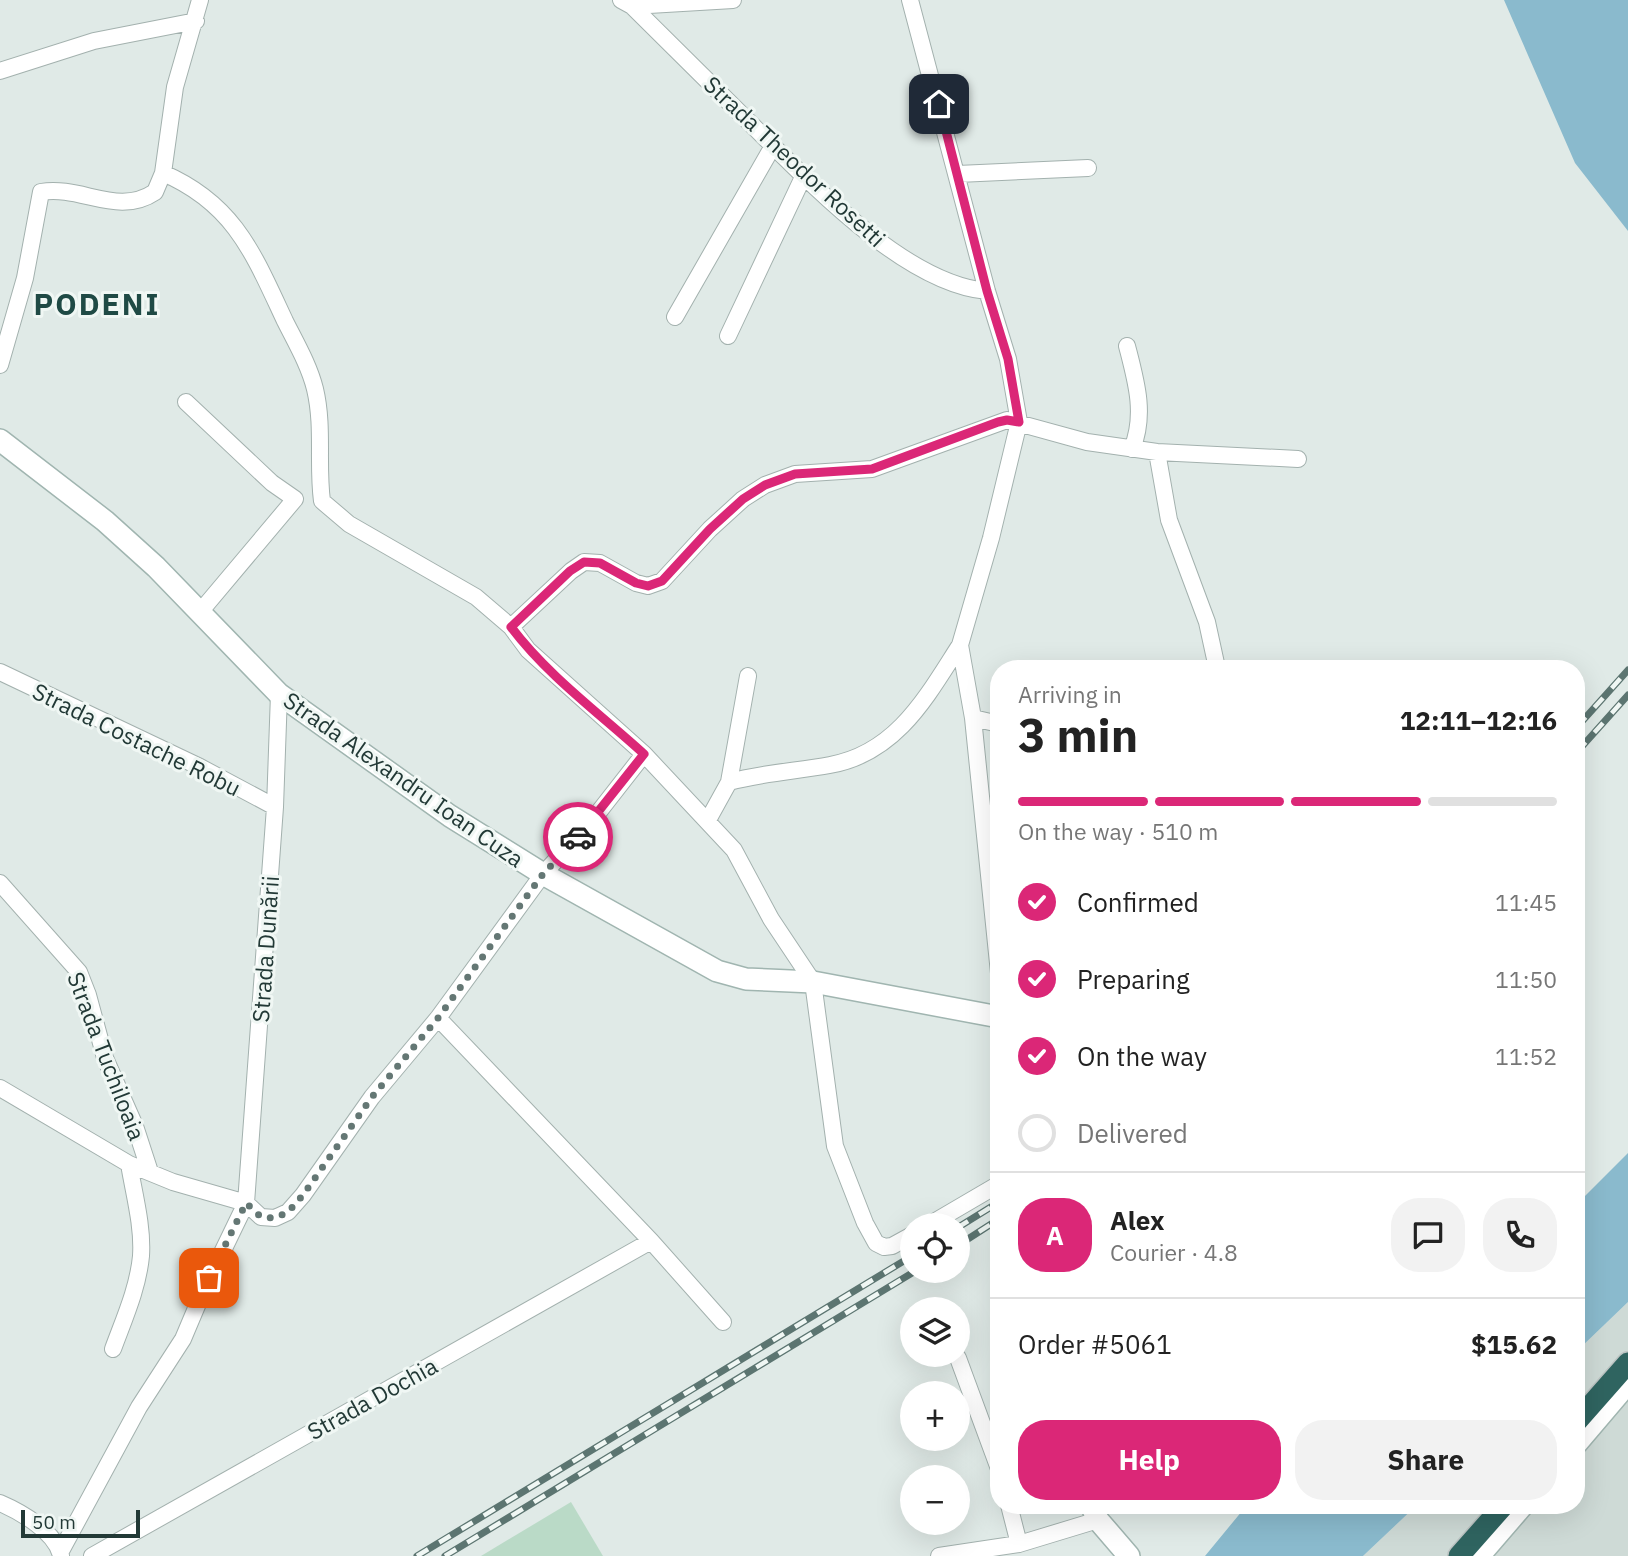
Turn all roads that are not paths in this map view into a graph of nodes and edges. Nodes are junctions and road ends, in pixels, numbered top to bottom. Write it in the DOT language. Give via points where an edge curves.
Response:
graph roads {
  1 [pos="200,0"];
  2 [pos="733,0"];
  3 [pos="910,0"];
  4 [pos="706,1"];
  5 [pos="626,3"];
  6 [pos="195,21"];
  7 [pos="0,71"];
  8 [pos="773,146"];
  9 [pos="1088,168"];
  10 [pos="163,173"];
  11 [pos="958,174"];
  12 [pos="804,175"];
  13 [pos="987,291"];
  14 [pos="675,317"];
  15 [pos="728,337"];
  16 [pos="1126,346"];
  17 [pos="0,365"];
  18 [pos="186,402"];
  19 [pos="1019,422"];
  20 [pos="0,440"];
  21 [pos="1132,449"];
  22 [pos="1157,452"];
  23 [pos="1298,459"];
  24 [pos="295,499"];
  25 [pos="322,501"];
  26 [pos="200,612"];
  27 [pos="511,627"];
  28 [pos="960,645"];
  29 [pos="1215,660"];
  30 [pos="0,672"];
  31 [pos="747,676"];
  32 [pos="279,694"];
  33 [pos="973,718"];
  34 [pos="990,722"];
  35 [pos="644,754"];
  36 [pos="729,782"];
  37 [pos="275,807"];
  38 [pos="708,820"];
  39 [pos="543,874"];
  40 [pos="0,883"];
  41 [pos="990,885"];
  42 [pos="813,982"];
  43 [pos="990,1015"];
  44 [pos="438,1018"];
  45 [pos="0,1088"];
  46 [pos="130,1164"];
  47 [pos="149,1172"];
  48 [pos="990,1189"];
  49 [pos="246,1203"];
  50 [pos="949,1213"];
  51 [pos="651,1241"];
  52 [pos="900,1242"];
  53 [pos="723,1322"];
  54 [pos="113,1349"];
  55 [pos="1628,1363"];
  56 [pos="961,1367"];
  57 [pos="1628,1384"];
  58 [pos="1585,1413"];
  59 [pos="1585,1434"];
  60 [pos="990,1445"];
  61 [pos="0,1503"];
  62 [pos="1011,1514"];
  63 [pos="1089,1514"];
  64 [pos="1096,1514"];
  65 [pos="1496,1514"];
  66 [pos="1515,1514"];
  67 [pos="1019,1544"];
  68 [pos="61,1554"];
  69 [pos="92,1556"];
  70 [pos="940,1556"];
  71 [pos="1129,1556"];
  72 [pos="1459,1556"];
  73 [pos="1479,1556"];
  1 -- 6 [label="street"];
  2 -- 4 [label="street"];
  3 -- 11 [label="street"];
  4 -- 5 [label="street"];
  5 -- 8 [label="street, Strada Theodor Rosetti"];
  6 -- 7 [label="street" via="93,41"];
  6 -- 10 [label="street" via="175,87"];
  8 -- 12 [label="street, Strada Theodor Rosetti"];
  8 -- 14 [label="street"];
  9 -- 11 [label="street"];
  10 -- 17 [label="street" via="155,192 133,203 64,190 41,192 25,278"];
  10 -- 25 [label="street" via="187,183 220,208 257,259 315,388"];
  11 -- 13 [label="street"];
  12 -- 13 [label="street, Strada Theodor Rosetti" via="894,252 965,289"];
  12 -- 15 [label="street"];
  13 -- 19 [label="street" via="1008,359"];
  16 -- 21 [label="street" via="1138,390 1140,430"];
  18 -- 24 [label="street"];
  19 -- 21 [label="street" via="1087,442"];
  19 -- 27 [label="street" via="998,422 872,469 795,474 765,485 710,529 662,581 648,586 600,563 584,562"];
  19 -- 28 [label="street"];
  20 -- 26 [label="street, Strada Alexandru Ioan Cuza" via="105,521"];
  21 -- 22 [label="street"];
  22 -- 23 [label="street"];
  22 -- 29 [label="street" via="1169,520 1207,622"];
  24 -- 25 [label="street"];
  24 -- 26 [label="street"];
  25 -- 27 [label="street" via="349,524 476,597"];
  26 -- 32 [label="street, Strada Alexandru Ioan Cuza"];
  27 -- 35 [label="street" via="552,673"];
  28 -- 33 [label="street"];
  28 -- 36 [label="street" via="918,711 890,739 834,764"];
  30 -- 37 [label="street, Strada Costache Robu"];
  31 -- 36 [label="street"];
  32 -- 37 [label="street, Strada Dunării"];
  32 -- 39 [label="street, Strada Alexandru Ioan Cuza" via="450,817"];
  33 -- 34 [label="street"];
  33 -- 41 [label="street"];
  35 -- 38 [label="street"];
  35 -- 39 [label="street"];
  36 -- 38 [label="street"];
  37 -- 49 [label="street, Strada Dunării"];
  38 -- 42 [label="street" via="734,850 771,919"];
  39 -- 42 [label="street, Strada Alexandru Ioan Cuza" via="717,971 746,979"];
  39 -- 44 [label="street"];
  40 -- 47 [label="street, Strada Tuchiloaia" via="79,972 105,1058 135,1126"];
  42 -- 43 [label="street, Strada Alexandru Ioan Cuza"];
  42 -- 52 [label="street" via="835,1146 876,1243 884,1247"];
  44 -- 49 [label="street" via="372,1097 288,1212 275,1218 261,1217"];
  44 -- 51 [label="street"];
  45 -- 46 [label="street"];
  46 -- 47 [label="street"];
  46 -- 54 [label="street, Strada Tuchiloaia" via="141,1255 134,1292"];
  47 -- 49 [label="street"];
  48 -- 50 [label="street"];
  49 -- 68 [label="street" via="183,1339 139,1407"];
  51 -- 53 [label="street"];
  51 -- 69 [label="street, Strada Dochia"];
  55 -- 58 [label="highway"];
  56 -- 60 [label="street"];
  57 -- 59 [label="street"];
  61 -- 68 [label="street" via="28,1518"];
  62 -- 67 [label="street"];
  63 -- 67 [label="street"];
  64 -- 71 [label="street"];
  65 -- 72 [label="highway"];
  66 -- 73 [label="street"];
  67 -- 70 [label="street"];
}
